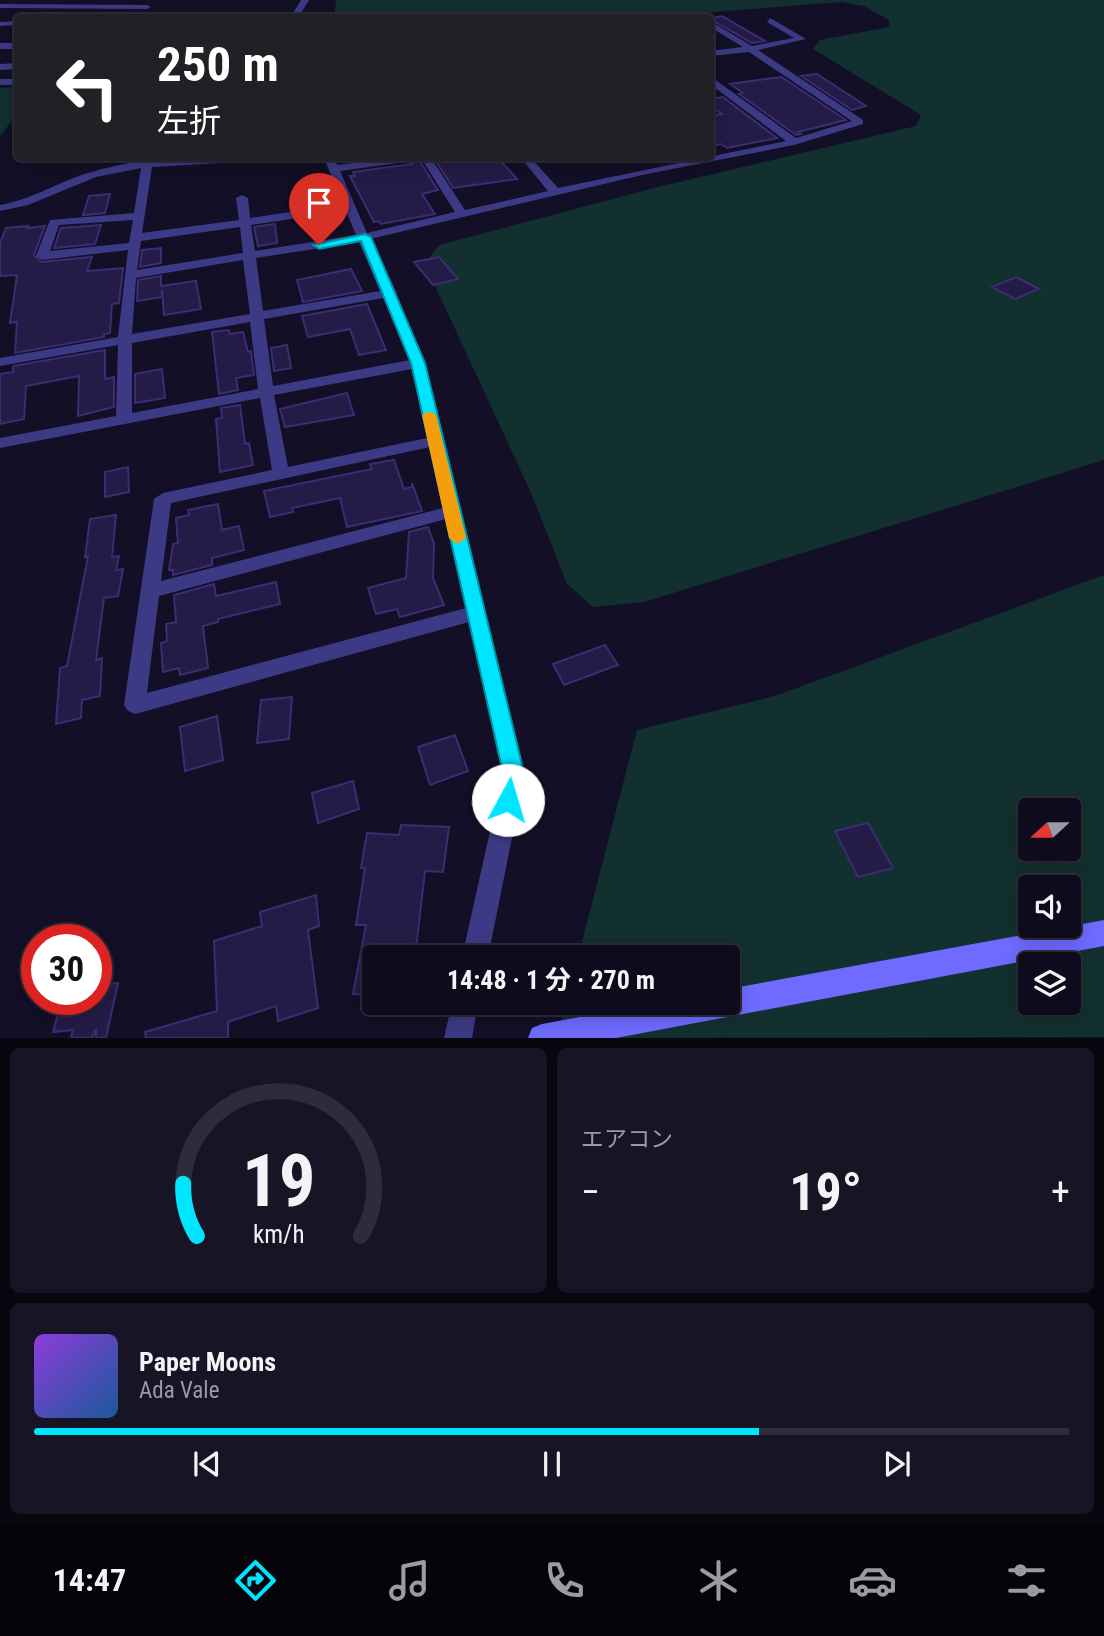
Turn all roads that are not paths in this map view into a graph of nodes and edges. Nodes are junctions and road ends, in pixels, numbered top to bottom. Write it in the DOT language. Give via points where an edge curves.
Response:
graph roads {
  1 [pos="74,0"];
  2 [pos="157,3"];
  3 [pos="4,6"];
  4 [pos="66,6"];
  5 [pos="146,7"];
  6 [pos="0,13"];
  7 [pos="138,14"];
  8 [pos="770,20"];
  9 [pos="714,26"];
  10 [pos="751,49"];
  11 [pos="714,54"];
  12 [pos="714,82"];
  13 [pos="794,142"];
  14 [pos="714,153"];
  15 [pos="208,161"];
  16 [pos="364,161"];
  17 [pos="428,161"];
  18 [pos="529,161"];
  19 [pos="676,161"];
  20 [pos="332,163"];
  21 [pos="146,165"];
  22 [pos="555,192"];
  23 [pos="242,198"];
  24 [pos="350,207"];
  25 [pos="0,208"];
  26 [pos="462,214"];
  27 [pos="139,216"];
  28 [pos="244,222"];
  29 [pos="365,237"];
  30 [pos="136,242"];
  31 [pos="249,257"];
  32 [pos="130,275"];
  33 [pos="390,293"];
  34 [pos="256,315"];
  35 [pos="125,339"];
  36 [pos="0,362"];
  37 [pos="418,363"];
  38 [pos="265,391"];
  39 [pos="124,417"];
  40 [pos="435,441"];
  41 [pos="0,443"];
  42 [pos="281,474"];
  43 [pos="452,512"];
  44 [pos="150,591"];
  45 [pos="475,613"];
  46 [pos="1104,933"];
  47 [pos="477,945"];
  48 [pos="740,1001"];
  49 [pos="463,1015"];
  50 [pos="664,1015"];
  51 [pos="458,1038"];
  52 [pos="542,1038"];
  1 -- 4 [label="street"];
  2 -- 5 [label="street"];
  3 -- 4 [label="street"];
  3 -- 6 [label="street"];
  4 -- 5 [label="street"];
  5 -- 7 [label="street"];
  8 -- 10 [label="street" via="802,39"];
  9 -- 10 [label="street"];
  10 -- 11 [label="street"];
  10 -- 13 [label="street" via="860,122"];
  12 -- 13 [label="street"];
  13 -- 14 [label="street"];
  15 -- 21 [label="street"];
  16 -- 20 [label="street"];
  17 -- 26 [label="street"];
  18 -- 22 [label="street"];
  19 -- 22 [label="street"];
  20 -- 24 [label="street"];
  21 -- 25 [label="street" via="90,175 30,202"];
  21 -- 27 [label="street"];
  22 -- 26 [label="street"];
  23 -- 28 [label="street"];
  24 -- 28 [label="street"];
  24 -- 29 [label="street"];
  26 -- 29 [label="street"];
  27 -- 30 [label="street"];
  27 -- 30 [label="street" via="54,222 42,256"];
  28 -- 30 [label="street"];
  28 -- 31 [label="street"];
  29 -- 31 [label="street"];
  29 -- 33 [label="street"];
  30 -- 32 [label="street"];
  31 -- 32 [label="street"];
  31 -- 34 [label="street"];
  32 -- 35 [label="street"];
  33 -- 34 [label="street"];
  33 -- 37 [label="street"];
  34 -- 35 [label="street"];
  34 -- 38 [label="street"];
  35 -- 36 [label="street"];
  35 -- 39 [label="street"];
  37 -- 38 [label="street"];
  37 -- 40 [label="street"];
  38 -- 39 [label="street"];
  38 -- 42 [label="street"];
  39 -- 41 [label="street"];
  40 -- 42 [label="street"];
  40 -- 43 [label="street"];
  42 -- 44 [label="street" via="163,499"];
  43 -- 44 [label="street"];
  43 -- 45 [label="street"];
  44 -- 45 [label="street" via="135,705"];
  45 -- 47 [label="street" via="513,773"];
  46 -- 48 [label="street"];
  49 -- 51 [label="street"];
  50 -- 52 [label="street"];
}
